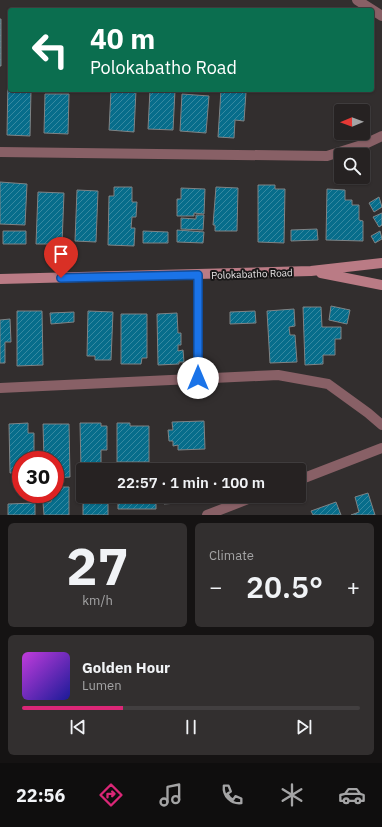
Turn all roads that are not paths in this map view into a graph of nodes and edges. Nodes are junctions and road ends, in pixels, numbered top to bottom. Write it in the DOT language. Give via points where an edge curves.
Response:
graph roads {
  1 [pos="356,0"];
  2 [pos="369,8"];
  3 [pos="382,136"];
  4 [pos="0,152"];
  5 [pos="382,263"];
  6 [pos="311,272"];
  7 [pos="198,275"];
  8 [pos="0,279"];
  9 [pos="382,285"];
  10 [pos="198,378"];
  11 [pos="0,388"];
  12 [pos="382,425"];
  13 [pos="382,448"];
  14 [pos="306,477"];
  15 [pos="238,503"];
  16 [pos="207,515"];
  1 -- 2 [label="street"];
  3 -- 4 [label="street" via="327,156"];
  5 -- 6 [label="street"];
  6 -- 7 [label="street, Polokabatho Road"];
  6 -- 9 [label="street"];
  7 -- 8 [label="street, Polokabatho Road"];
  7 -- 10 [label="street"];
  10 -- 11 [label="street"];
  10 -- 12 [label="street" via="278,375 328,384"];
  13 -- 14 [label="street"];
  15 -- 16 [label="street"];
}
